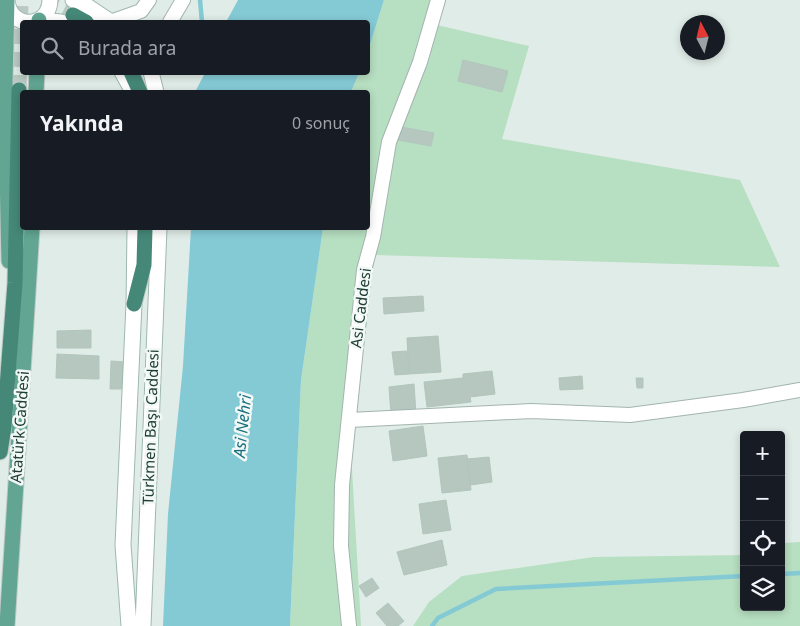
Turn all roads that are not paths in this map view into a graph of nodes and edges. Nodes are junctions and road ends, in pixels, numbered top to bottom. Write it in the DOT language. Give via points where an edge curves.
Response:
graph roads {
  1 [pos="7,0"];
  2 [pos="50,0"];
  3 [pos="73,0"];
  4 [pos="149,0"];
  5 [pos="438,0"];
  6 [pos="182,2"];
  7 [pos="40,20"];
  8 [pos="108,20"];
  9 [pos="116,20"];
  10 [pos="171,20"];
  11 [pos="20,21"];
  12 [pos="2,63"];
  13 [pos="37,75"];
  14 [pos="124,75"];
  15 [pos="132,75"];
  16 [pos="152,75"];
  17 [pos="19,90"];
  18 [pos="36,90"];
  19 [pos="132,90"];
  20 [pos="139,90"];
  21 [pos="156,90"];
  22 [pos="32,230"];
  23 [pos="135,230"];
  24 [pos="145,230"];
  25 [pos="159,230"];
  26 [pos="4,261"];
  27 [pos="134,304"];
  28 [pos="8,370"];
  29 [pos="800,390"];
  30 [pos="349,420"];
  31 [pos="0,438"];
  32 [pos="0,452"];
  33 [pos="7,626"];
  34 [pos="129,626"];
  35 [pos="143,626"];
  36 [pos="350,626"];
  1 -- 11 [label="main road, Atatürk Caddesi" via="10,12"];
  1 -- 12 [label="main road, Atatürk Caddesi"];
  2 -- 7 [label="main road" via="49,9"];
  3 -- 8 [label="main road"];
  4 -- 9 [label="street" via="140,11"];
  5 -- 30 [label="street, Asi Caddesi" via="420,62 389,142 373,237 364,270"];
  6 -- 10 [label="street"];
  12 -- 26 [label="main road, Atatürk Caddesi"];
  13 -- 18 [label="main road"];
  14 -- 19 [label="main road"];
  15 -- 20 [label="highway"];
  16 -- 21 [label="main road"];
  17 -- 28 [label="highway" via="15,283"];
  22 -- 33 [label="main road, Atatürk Caddesi"];
  23 -- 27 [label="main road"];
  24 -- 27 [label="highway" via="144,266"];
  25 -- 35 [label="main road, Türkmen Başı Caddesi"];
  26 -- 28 [label="main road, Atatürk Caddesi"];
  27 -- 34 [label="main road" via="122,546"];
  28 -- 31 [label="main road, Atatürk Caddesi"];
  28 -- 32 [label="highway"];
  29 -- 30 [label="street" via="630,415 531,411"];
  30 -- 36 [label="street, Asi Caddesi" via="342,485 341,546"];
}
